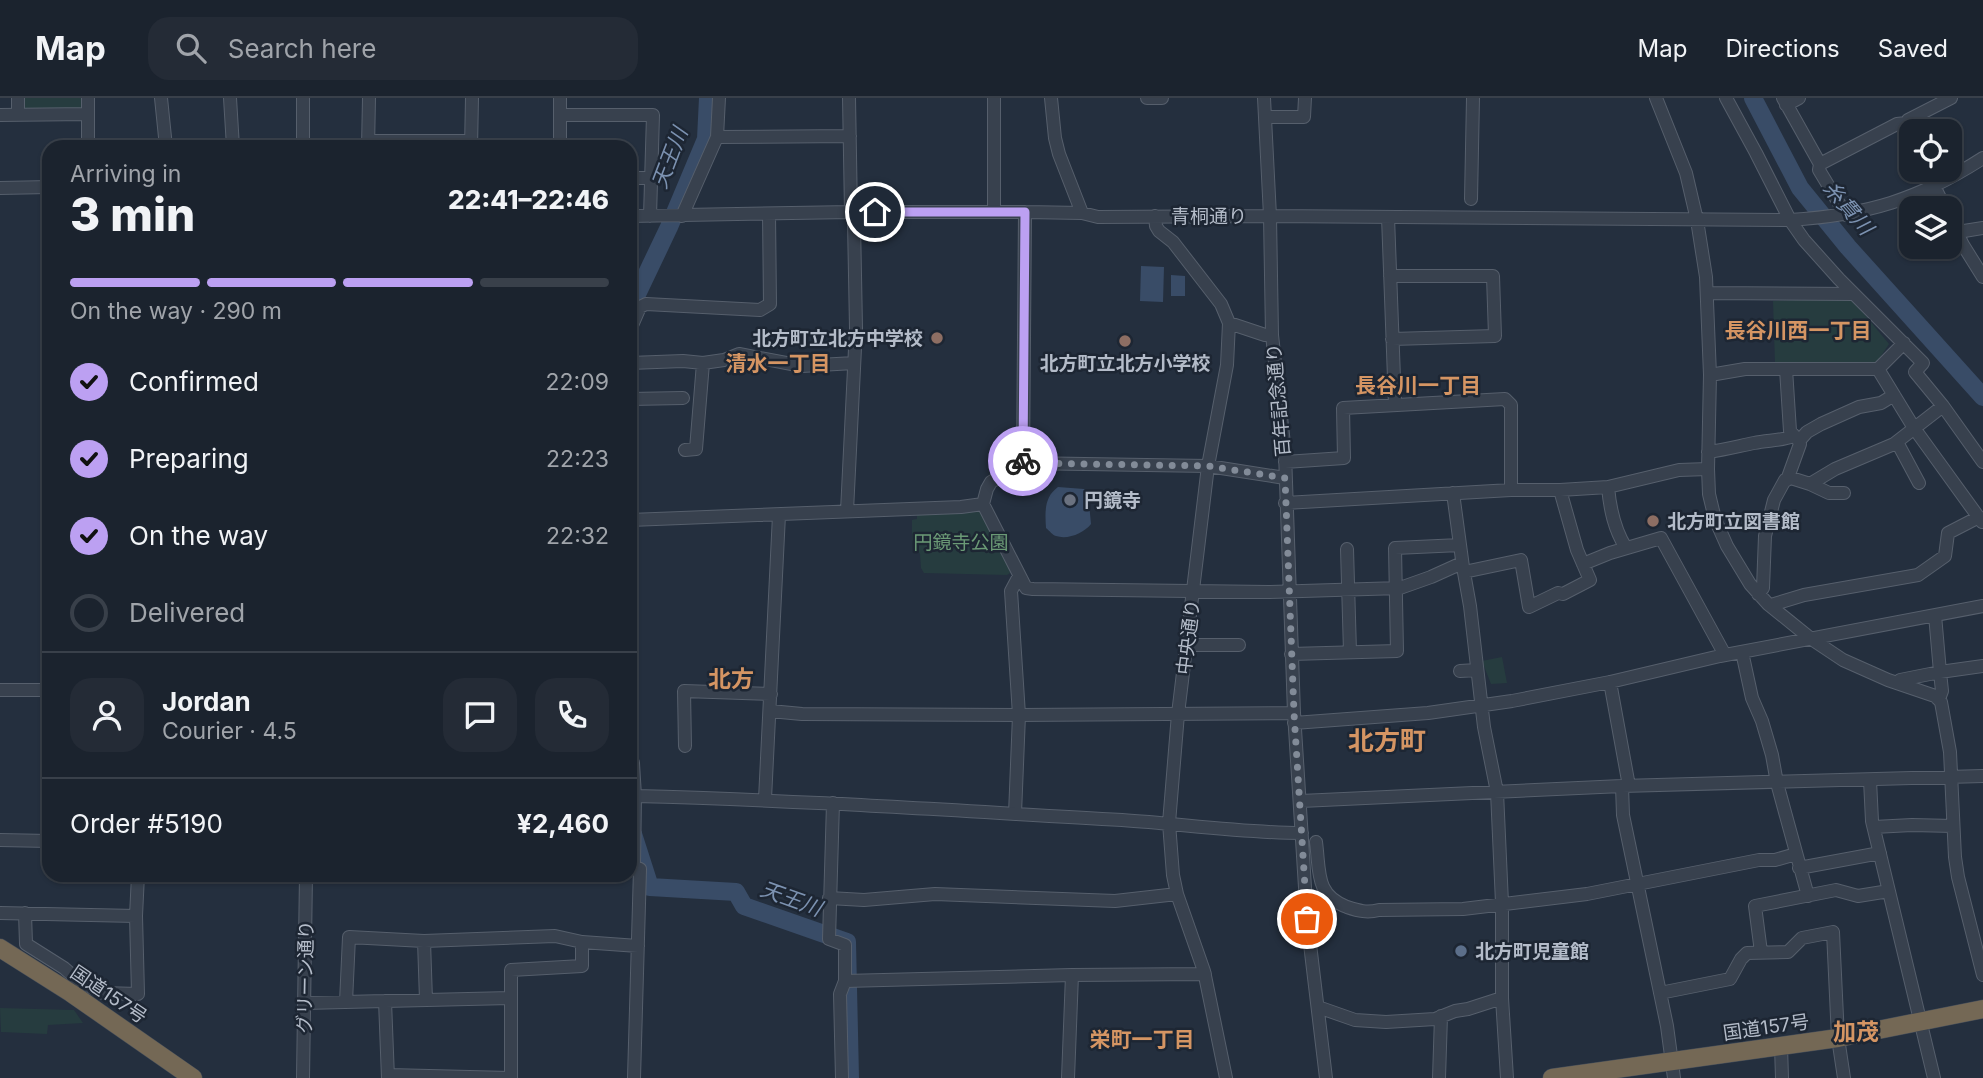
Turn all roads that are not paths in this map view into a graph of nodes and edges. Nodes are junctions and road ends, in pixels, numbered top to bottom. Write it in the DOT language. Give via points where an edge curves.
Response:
graph roads {
  1 [pos="18,98"];
  2 [pos="88,98"];
  3 [pos="161,98"];
  4 [pos="230,98"];
  5 [pos="303,98"];
  6 [pos="369,98"];
  7 [pos="471,98"];
  8 [pos="560,98"];
  9 [pos="719,98"];
  10 [pos="849,98"];
  11 [pos="994,98"];
  12 [pos="1051,98"];
  13 [pos="1147,98"];
  14 [pos="1162,98"];
  15 [pos="1264,98"];
  16 [pos="1305,98"];
  17 [pos="1474,98"];
  18 [pos="1656,98"];
  19 [pos="1726,98"];
  20 [pos="1800,98"];
  21 [pos="1951,98"];
  22 [pos="1785,101"];
  23 [pos="88,114"];
  24 [pos="560,115"];
  25 [pos="0,116"];
  26 [pos="18,116"];
  27 [pos="1266,117"];
  28 [pos="1910,119"];
  29 [pos="1899,125"];
  30 [pos="850,136"];
  31 [pos="716,137"];
  32 [pos="88,140"];
  33 [pos="165,140"];
  34 [pos="233,140"];
  35 [pos="303,140"];
  36 [pos="368,140"];
  37 [pos="471,140"];
  38 [pos="560,140"];
  39 [pos="1983,158"];
  40 [pos="1820,164"];
  41 [pos="637,178"];
  42 [pos="651,178"];
  43 [pos="1932,182"];
  44 [pos="1934,186"];
  45 [pos="42,187"];
  46 [pos="0,188"];
  47 [pos="1939,196"];
  48 [pos="1471,199"];
  49 [pos="851,212"];
  50 [pos="994,212"];
  51 [pos="1025,212"];
  52 [pos="1082,213"];
  53 [pos="769,214"];
  54 [pos="1846,215"];
  55 [pos="637,216"];
  56 [pos="650,216"];
  57 [pos="682,216"];
  58 [pos="1154,216"];
  59 [pos="1195,216"];
  60 [pos="1270,216"];
  61 [pos="1388,217"];
  62 [pos="1697,220"];
  63 [pos="1790,220"];
  64 [pos="1983,228"];
  65 [pos="1962,232"];
  66 [pos="1962,241"];
  67 [pos="1390,276"];
  68 [pos="1983,277"];
  69 [pos="1708,293"];
  70 [pos="1854,294"];
  71 [pos="637,314"];
  72 [pos="1229,323"];
  73 [pos="1272,335"];
  74 [pos="1392,339"];
  75 [pos="1904,343"];
  76 [pos="637,363"];
  77 [pos="703,363"];
  78 [pos="854,363"];
  79 [pos="1786,369"];
  80 [pos="1878,369"];
  81 [pos="1710,375"];
  82 [pos="1894,394"];
  83 [pos="683,398"];
  84 [pos="637,399"];
  85 [pos="1395,405"];
  86 [pos="1943,406"];
  87 [pos="1914,428"];
  88 [pos="1796,438"];
  89 [pos="1897,442"];
  90 [pos="685,450"];
  91 [pos="1708,452"];
  92 [pos="1285,462"];
  93 [pos="1983,462"];
  94 [pos="1023,463"];
  95 [pos="1208,466"];
  96 [pos="1708,469"];
  97 [pos="1285,478"];
  98 [pos="1787,480"];
  99 [pos="1919,483"];
  100 [pos="1810,484"];
  101 [pos="1608,487"];
  102 [pos="1510,490"];
  103 [pos="1560,490"];
  104 [pos="1452,493"];
  105 [pos="1844,493"];
  106 [pos="1285,503"];
  107 [pos="983,504"];
  108 [pos="847,511"];
  109 [pos="779,515"];
  110 [pos="637,520"];
  111 [pos="1981,520"];
  112 [pos="1460,545"];
  113 [pos="1626,548"];
  114 [pos="1347,550"];
  115 [pos="1583,564"];
  116 [pos="1463,567"];
  117 [pos="1019,576"];
  118 [pos="1396,588"];
  119 [pos="1348,589"];
  120 [pos="1193,590"];
  121 [pos="1288,590"];
  122 [pos="1758,594"];
  123 [pos="1771,605"];
  124 [pos="1983,606"];
  125 [pos="1935,615"];
  126 [pos="1810,638"];
  127 [pos="1187,645"];
  128 [pos="1240,645"];
  129 [pos="1350,652"];
  130 [pos="1742,652"];
  131 [pos="1291,654"];
  132 [pos="1725,655"];
  133 [pos="1983,666"];
  134 [pos="1460,670"];
  135 [pos="1478,670"];
  136 [pos="1940,672"];
  137 [pos="1610,682"];
  138 [pos="1898,683"];
  139 [pos="0,690"];
  140 [pos="42,690"];
  141 [pos="771,694"];
  142 [pos="1939,699"];
  143 [pos="1482,706"];
  144 [pos="770,711"];
  145 [pos="1178,714"];
  146 [pos="1018,715"];
  147 [pos="1294,718"];
  148 [pos="685,746"];
  149 [pos="1983,776"];
  150 [pos="1952,778"];
  151 [pos="1870,780"];
  152 [pos="1777,783"];
  153 [pos="1626,786"];
  154 [pos="1497,792"];
  155 [pos="637,796"];
  156 [pos="765,799"];
  157 [pos="1301,801"];
  158 [pos="833,803"];
  159 [pos="1015,814"];
  160 [pos="1169,823"];
  161 [pos="1953,826"];
  162 [pos="1874,827"];
  163 [pos="1302,833"];
  164 [pos="0,840"];
  165 [pos="42,841"];
  166 [pos="1316,842"];
  167 [pos="1880,853"];
  168 [pos="1796,854"];
  169 [pos="1799,867"];
  170 [pos="637,868"];
  171 [pos="138,882"];
  172 [pos="306,882"];
  173 [pos="1638,886"];
  174 [pos="1889,891"];
  175 [pos="1177,894"];
  176 [pos="1808,895"];
  177 [pos="829,898"];
  178 [pos="1502,903"];
  179 [pos="0,913"];
  180 [pos="25,913"];
  181 [pos="136,916"];
  182 [pos="424,941"];
  183 [pos="582,942"];
  184 [pos="638,946"];
  185 [pos="0,948"];
  186 [pos="1761,952"];
  187 [pos="1982,971"];
  188 [pos="1205,974"];
  189 [pos="1072,975"];
  190 [pos="845,981"];
  191 [pos="1660,993"];
  192 [pos="511,998"];
  193 [pos="1502,998"];
  194 [pos="426,1000"];
  195 [pos="385,1001"];
  196 [pos="346,1002"];
  197 [pos="305,1003"];
  198 [pos="1318,1007"];
  199 [pos="1983,1009"];
  200 [pos="1441,1016"];
  201 [pos="1920,1023"];
  202 [pos="1838,1038"];
  203 [pos="1781,1046"];
  204 [pos="1673,1070"];
  205 [pos="388,1076"];
  206 [pos="193,1078"];
  207 [pos="303,1078"];
  208 [pos="511,1078"];
  209 [pos="634,1078"];
  210 [pos="842,1078"];
  211 [pos="1068,1078"];
  212 [pos="1226,1078"];
  213 [pos="1326,1078"];
  214 [pos="1439,1078"];
  215 [pos="1507,1078"];
  216 [pos="1553,1078"];
  217 [pos="1782,1078"];
  218 [pos="1844,1078"];
  219 [pos="1934,1078"];
  1 -- 26 [label="street"];
  2 -- 23 [label="street"];
  3 -- 33 [label="street"];
  4 -- 34 [label="street"];
  5 -- 35 [label="street"];
  6 -- 36 [label="street"];
  7 -- 37 [label="street"];
  8 -- 24 [label="street"];
  9 -- 31 [label="street"];
  10 -- 30 [label="street"];
  11 -- 50 [label="street"];
  12 -- 52 [label="street" via="1059,154"];
  13 -- 14 [label="street"];
  15 -- 27 [label="street, 百年記念通り"];
  16 -- 27 [label="street" via="1304,117"];
  17 -- 48 [label="street"];
  18 -- 62 [label="street" via="1686,173"];
  19 -- 63 [label="street"];
  20 -- 22 [label="street"];
  21 -- 28 [label="street"];
  22 -- 40 [label="street"];
  23 -- 26 [label="street"];
  23 -- 32 [label="street"];
  24 -- 38 [label="street"];
  24 -- 42 [label="street" via="653,116"];
  25 -- 26 [label="street"];
  27 -- 60 [label="street, 百年記念通り"];
  29 -- 40 [label="street"];
  30 -- 31 [label="street"];
  30 -- 49 [label="street"];
  31 -- 57 [label="street"];
  39 -- 44 [label="street, 青桐通り"];
  40 -- 54 [label="street" via="1819,170"];
  41 -- 42 [label="street"];
  42 -- 56 [label="street"];
  43 -- 44 [label="street"];
  44 -- 47 [label="street"];
  44 -- 54 [label="street, 青桐通り"];
  45 -- 46 [label="street"];
  49 -- 50 [label="street, 青桐通り"];
  49 -- 53 [label="street, 青桐通り"];
  49 -- 78 [label="street"];
  50 -- 51 [label="street, 青桐通り"];
  51 -- 52 [label="street, 青桐通り"];
  51 -- 94 [label="street"];
  52 -- 58 [label="street, 青桐通り"];
  52 -- 59 [label="street" via="1090,209 1170,211"];
  53 -- 57 [label="street, 青桐通り"];
  53 -- 71 [label="street" via="769,304 765,308 646,304"];
  54 -- 63 [label="street, 青桐通り"];
  55 -- 56 [label="street, 青桐通り"];
  56 -- 57 [label="street, 青桐通り"];
  58 -- 59 [label="street, 青桐通り"];
  58 -- 72 [label="street" via="1159,231 1173,242 1221,304"];
  59 -- 60 [label="street, 青桐通り"];
  60 -- 61 [label="street, 青桐通り"];
  60 -- 73 [label="street, 百年記念通り"];
  61 -- 62 [label="street, 青桐通り"];
  61 -- 67 [label="street"];
  62 -- 63 [label="street, 青桐通り"];
  62 -- 69 [label="street"];
  63 -- 70 [label="street"];
  64 -- 65 [label="street"];
  66 -- 68 [label="street"];
  67 -- 74 [label="street"];
  67 -- 74 [label="street" via="1493,276 1495,336"];
  69 -- 70 [label="street"];
  69 -- 81 [label="street"];
  70 -- 75 [label="street"];
  72 -- 73 [label="street"];
  72 -- 95 [label="street, 中央通り" via="1227,365"];
  73 -- 92 [label="street, 百年記念通り"];
  74 -- 85 [label="street"];
  75 -- 80 [label="street"];
  75 -- 86 [label="street" via="1923,363 1915,372"];
  76 -- 77 [label="street"];
  77 -- 78 [label="street" via="739,354 803,366"];
  77 -- 90 [label="street" via="696,449"];
  78 -- 108 [label="street"];
  79 -- 80 [label="street"];
  79 -- 81 [label="street"];
  79 -- 88 [label="street" via="1790,431"];
  80 -- 82 [label="street"];
  81 -- 91 [label="street"];
  82 -- 87 [label="street"];
  82 -- 88 [label="street"];
  83 -- 84 [label="street"];
  85 -- 92 [label="street" via="1342,408 1344,458"];
  85 -- 102 [label="street" via="1509,401"];
  86 -- 87 [label="street"];
  86 -- 93 [label="street"];
  87 -- 89 [label="street"];
  87 -- 111 [label="street"];
  88 -- 91 [label="street"];
  88 -- 98 [label="street" via="1800,444"];
  89 -- 99 [label="street"];
  89 -- 100 [label="street"];
  91 -- 96 [label="street"];
  92 -- 97 [label="street, 百年記念通り"];
  94 -- 95 [label="street"];
  94 -- 107 [label="street" via="991,482"];
  95 -- 97 [label="street"];
  95 -- 120 [label="street, 中央通り"];
  96 -- 101 [label="street" via="1679,470"];
  96 -- 122 [label="street" via="1715,519"];
  97 -- 106 [label="street, 百年記念通り"];
  98 -- 100 [label="street"];
  98 -- 122 [label="street" via="1773,500 1765,536 1763,589"];
  100 -- 105 [label="street" via="1829,493"];
  101 -- 103 [label="street"];
  101 -- 113 [label="street" via="1610,508"];
  102 -- 103 [label="street"];
  102 -- 104 [label="street"];
  103 -- 115 [label="street"];
  104 -- 106 [label="street"];
  104 -- 112 [label="street"];
  106 -- 121 [label="street, 百年記念通り"];
  107 -- 108 [label="street"];
  107 -- 117 [label="street"];
  108 -- 109 [label="street"];
  109 -- 110 [label="street"];
  109 -- 141 [label="street"];
  111 -- 123 [label="street" via="1948,533 1945,556 1918,575"];
  112 -- 116 [label="street"];
  112 -- 118 [label="street" via="1395,548"];
  113 -- 115 [label="street"];
  113 -- 132 [label="street" via="1661,538"];
  114 -- 119 [label="street"];
  115 -- 116 [label="street" via="1590,580 1529,607 1521,561"];
  116 -- 118 [label="street"];
  116 -- 135 [label="street"];
  117 -- 120 [label="street" via="1026,588 1033,589"];
  117 -- 146 [label="street" via="1012,591"];
  118 -- 119 [label="street"];
  118 -- 129 [label="street" via="1397,651"];
  119 -- 121 [label="street"];
  119 -- 129 [label="street"];
  120 -- 121 [label="street"];
  120 -- 127 [label="street, 中央通り"];
  121 -- 131 [label="street, 百年記念通り"];
  122 -- 123 [label="street"];
  123 -- 126 [label="street"];
  124 -- 125 [label="street"];
  125 -- 126 [label="street"];
  125 -- 136 [label="street"];
  126 -- 130 [label="street"];
  126 -- 138 [label="street" via="1843,660"];
  127 -- 128 [label="street"];
  127 -- 145 [label="street, 中央通り"];
  129 -- 131 [label="street"];
  130 -- 132 [label="street"];
  130 -- 152 [label="street"];
  131 -- 147 [label="street, 百年記念通り"];
  132 -- 137 [label="street"];
  133 -- 136 [label="street"];
  134 -- 135 [label="street"];
  135 -- 143 [label="street"];
  136 -- 138 [label="street"];
  136 -- 142 [label="street"];
  137 -- 143 [label="street"];
  137 -- 153 [label="street"];
  138 -- 142 [label="street"];
  139 -- 140 [label="street"];
  141 -- 144 [label="street"];
  141 -- 148 [label="street" via="684,691"];
  142 -- 150 [label="street"];
  143 -- 147 [label="street" via="1428,713"];
  143 -- 154 [label="street"];
  144 -- 146 [label="street"];
  144 -- 156 [label="street"];
  145 -- 146 [label="street"];
  145 -- 147 [label="street"];
  145 -- 160 [label="street, 中央通り"];
  146 -- 159 [label="street"];
  147 -- 157 [label="street, 百年記念通り"];
  149 -- 150 [label="street"];
  150 -- 151 [label="street"];
  150 -- 161 [label="street"];
  151 -- 152 [label="street"];
  151 -- 162 [label="street"];
  152 -- 153 [label="street"];
  152 -- 168 [label="street"];
  153 -- 154 [label="street"];
  153 -- 173 [label="street" via="1623,815"];
  154 -- 157 [label="street"];
  154 -- 178 [label="street"];
  155 -- 156 [label="street"];
  156 -- 158 [label="street"];
  157 -- 163 [label="street, 百年記念通り"];
  158 -- 159 [label="street"];
  158 -- 177 [label="street"];
  159 -- 160 [label="street"];
  160 -- 163 [label="street"];
  160 -- 175 [label="street, 中央通り"];
  161 -- 162 [label="street"];
  161 -- 187 [label="street" via="1958,877"];
  162 -- 167 [label="street"];
  163 -- 198 [label="street, 百年記念通り"];
  164 -- 165 [label="street"];
  166 -- 178 [label="street" via="1324,892 1350,908 1366,913"];
  167 -- 169 [label="street"];
  167 -- 174 [label="street"];
  168 -- 169 [label="street"];
  168 -- 173 [label="street"];
  169 -- 176 [label="street"];
  170 -- 184 [label="street" via="641,878"];
  171 -- 181 [label="street"];
  172 -- 197 [label="street, グリーン通り"];
  173 -- 178 [label="street"];
  173 -- 191 [label="street"];
  174 -- 176 [label="street" via="1858,896 1836,890"];
  174 -- 201 [label="street"];
  175 -- 177 [label="street" via="1115,901 935,894"];
  175 -- 188 [label="street, 中央通り"];
  176 -- 186 [label="street" via="1755,906"];
  177 -- 190 [label="street" via="829,939 845,945"];
  178 -- 193 [label="street"];
  179 -- 180 [label="street"];
  180 -- 181 [label="street"];
  180 -- 181 [label="street" via="26,944 103,993 138,994"];
  182 -- 183 [label="street" via="555,936"];
  182 -- 194 [label="street"];
  182 -- 196 [label="street" via="349,937"];
  183 -- 184 [label="street"];
  183 -- 192 [label="street" via="582,966 511,970"];
  184 -- 209 [label="street"];
  185 -- 206 [label="highway, 国道157号"];
  186 -- 191 [label="street" via="1747,953 1730,979"];
  186 -- 202 [label="street" via="1788,952 1802,938 1833,932"];
  188 -- 189 [label="street"];
  188 -- 212 [label="street, 中央通り"];
  189 -- 190 [label="street"];
  189 -- 211 [label="street"];
  190 -- 210 [label="street" via="839,994"];
  191 -- 204 [label="street"];
  192 -- 194 [label="street"];
  192 -- 208 [label="street"];
  193 -- 200 [label="street"];
  193 -- 215 [label="street"];
  194 -- 195 [label="street"];
  195 -- 196 [label="street"];
  195 -- 205 [label="street"];
  196 -- 197 [label="street"];
  197 -- 207 [label="street, グリーン通り"];
  198 -- 200 [label="street" via="1355,1020"];
  198 -- 213 [label="street, 百年記念通り"];
  199 -- 201 [label="highway, 国道157号"];
  200 -- 214 [label="street"];
  201 -- 202 [label="highway, 国道157号"];
  201 -- 219 [label="street"];
  202 -- 203 [label="highway, 国道157号"];
  202 -- 218 [label="street"];
  203 -- 204 [label="highway, 国道157号"];
  203 -- 217 [label="street"];
  204 -- 216 [label="highway, 国道157号"];
  205 -- 208 [label="street"];
}
